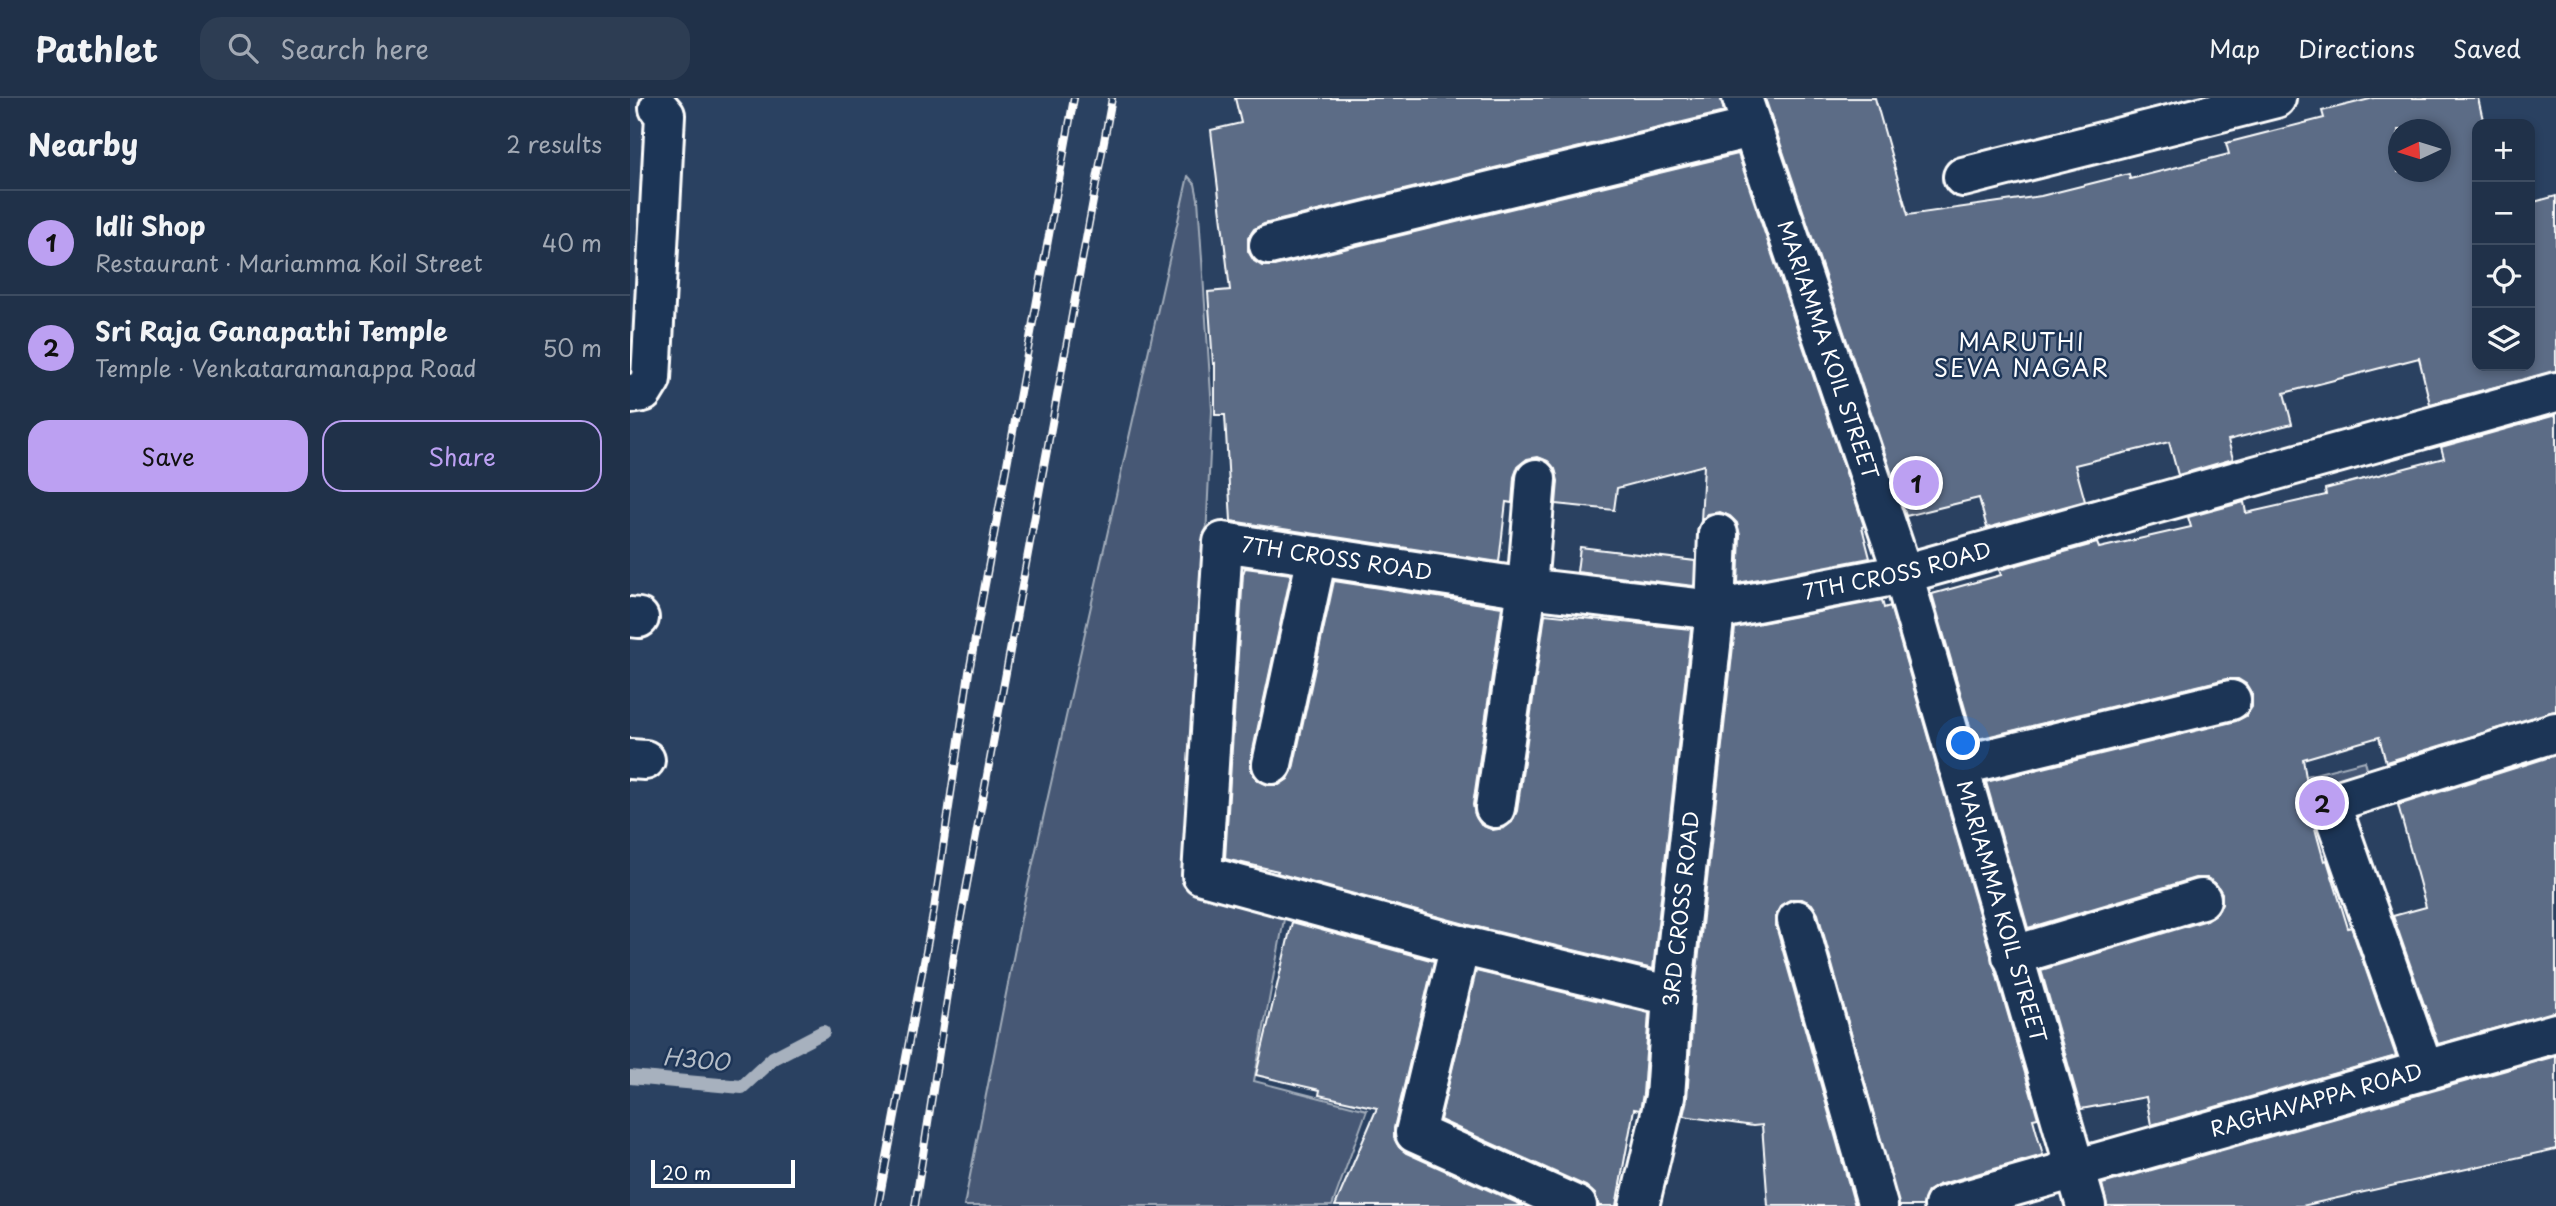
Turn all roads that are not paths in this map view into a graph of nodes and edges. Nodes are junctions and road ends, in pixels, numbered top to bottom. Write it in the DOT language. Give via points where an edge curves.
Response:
graph roads {
  1 [pos="2276,98"];
  2 [pos="659,108"];
  3 [pos="1746,113"];
  4 [pos="1963,177"];
  5 [pos="1269,245"];
  6 [pos="2556,392"];
  7 [pos="630,394"];
  8 [pos="1536,479"];
  9 [pos="1718,534"];
  10 [pos="1317,556"];
  11 [pos="1903,574"];
  12 [pos="1527,588"];
  13 [pos="1715,610"];
  14 [pos="2231,700"];
  15 [pos="2556,732"];
  16 [pos="1272,764"];
  17 [pos="1958,766"];
  18 [pos="1495,808"];
  19 [pos="2201,899"];
  20 [pos="1797,920"];
  21 [pos="1460,945"];
  22 [pos="2012,956"];
  23 [pos="1672,996"];
  24 [pos="2556,1033"];
  25 [pos="2424,1070"];
  26 [pos="2075,1168"];
  27 [pos="1577,1206"];
  28 [pos="1639,1206"];
  29 [pos="1878,1206"];
  30 [pos="1944,1206"];
  31 [pos="2087,1206"];
  1 -- 4 [label="street"];
  2 -- 7 [label="street" via="665,115 651,379 643,392"];
  3 -- 5 [label="street"];
  3 -- 11 [label="street, MARIAMMA KOIL STREET"];
  6 -- 11 [label="street, 7TH CROSS ROAD"];
  8 -- 12 [label="street"];
  9 -- 13 [label="street, 3RD CROSS ROAD"];
  10 -- 12 [label="street, 7TH CROSS ROAD"];
  10 -- 16 [label="street"];
  10 -- 21 [label="street, 7TH CROSS ROAD" via="1223,542 1202,875"];
  11 -- 13 [label="street, 7TH CROSS ROAD"];
  11 -- 17 [label="street, MARIAMMA KOIL STREET"];
  12 -- 13 [label="street, 7TH CROSS ROAD"];
  12 -- 18 [label="street"];
  13 -- 23 [label="street, 3RD CROSS ROAD"];
  14 -- 17 [label="street"];
  15 -- 25 [label="street" via="2336,804 2334,814"];
  17 -- 22 [label="street, MARIAMMA KOIL STREET"];
  19 -- 22 [label="street"];
  20 -- 29 [label="street"];
  21 -- 23 [label="street"];
  21 -- 27 [label="street" via="1415,1133"];
  22 -- 26 [label="street, MARIAMMA KOIL STREET"];
  23 -- 28 [label="street, 3RD CROSS ROAD" via="1665,1097"];
  24 -- 25 [label="street, RAGHAVAPPA ROAD"];
  25 -- 26 [label="street, RAGHAVAPPA ROAD"];
  26 -- 30 [label="street"];
  26 -- 31 [label="street, MARIAMMA KOIL STREET"];
}
